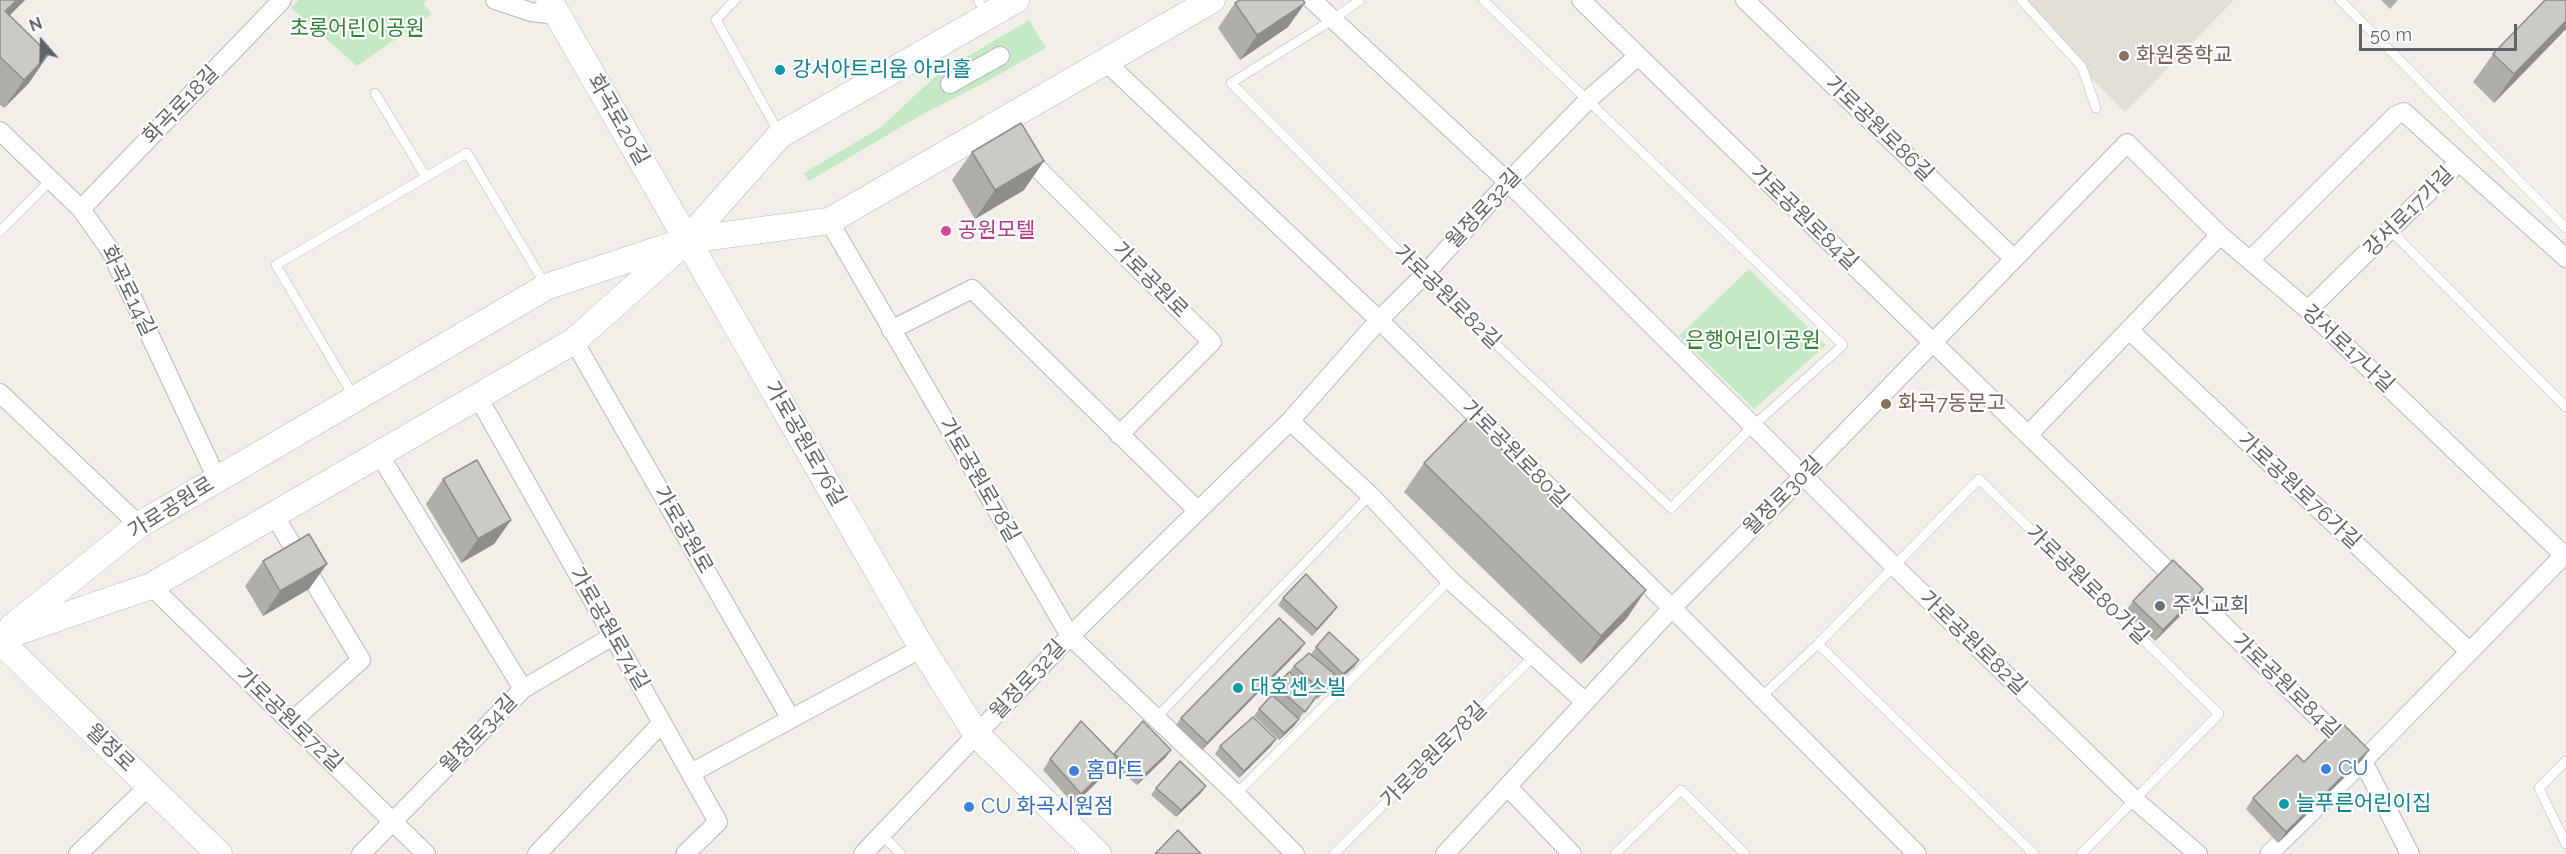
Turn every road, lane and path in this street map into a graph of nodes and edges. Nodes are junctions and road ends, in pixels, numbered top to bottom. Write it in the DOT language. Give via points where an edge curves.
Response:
graph roads {
  1 [pos="282,0"];
  2 [pos="495,0"];
  3 [pos="735,0"];
  4 [pos="1016,0"];
  5 [pos="1212,0"];
  6 [pos="1312,0"];
  7 [pos="1360,0"];
  8 [pos="1483,0"];
  9 [pos="1581,0"];
  10 [pos="1745,0"];
  11 [pos="2021,0"];
  12 [pos="2340,0"];
  13 [pos="553,5"];
  14 [pos="982,7"];
  15 [pos="1332,20"];
  16 [pos="1000,55"];
  17 [pos="1637,57"];
  18 [pos="1106,62"];
  19 [pos="950,84"];
  20 [pos="375,93"];
  21 [pos="1588,99"];
  22 [pos="2096,108"];
  23 [pos="1,134"];
  24 [pos="780,135"];
  25 [pos="1003,135"];
  26 [pos="2127,143"];
  27 [pos="2459,162"];
  28 [pos="426,177"];
  29 [pos="51,180"];
  30 [pos="1508,182"];
  31 [pos="81,209"];
  32 [pos="829,221"];
  33 [pos="2566,228"];
  34 [pos="0,231"];
  35 [pos="2391,231"];
  36 [pos="2220,236"];
  37 [pos="687,240"];
  38 [pos="2013,258"];
  39 [pos="2566,258"];
  40 [pos="2250,261"];
  41 [pos="1423,276"];
  42 [pos="546,287"];
  43 [pos="2308,310"];
  44 [pos="1378,320"];
  45 [pos="891,330"];
  46 [pos="2129,330"];
  47 [pos="574,341"];
  48 [pos="1934,342"];
  49 [pos="0,393"];
  50 [pos="478,397"];
  51 [pos="355,399"];
  52 [pos="2566,407"];
  53 [pos="1290,421"];
  54 [pos="1753,426"];
  55 [pos="2029,434"];
  56 [pos="1119,435"];
  57 [pos="379,454"];
  58 [pos="1803,476"];
  59 [pos="217,479"];
  60 [pos="1370,495"];
  61 [pos="1197,510"];
  62 [pos="274,515"];
  63 [pos="139,525"];
  64 [pos="2565,555"];
  65 [pos="1894,566"];
  66 [pos="1450,580"];
  67 [pos="151,586"];
  68 [pos="1672,608"];
  69 [pos="613,636"];
  70 [pos="1070,636"];
  71 [pos="0,639"];
  72 [pos="1818,644"];
  73 [pos="922,648"];
  74 [pos="2469,651"];
  75 [pos="1534,656"];
  76 [pos="523,689"];
  77 [pos="1761,697"];
  78 [pos="1584,701"];
  79 [pos="791,719"];
  80 [pos="1155,719"];
  81 [pos="291,722"];
  82 [pos="662,723"];
  83 [pos="977,735"];
  84 [pos="2363,761"];
  85 [pos="2566,761"];
  86 [pos="691,773"];
  87 [pos="149,786"];
  88 [pos="1508,787"];
  89 [pos="1236,794"];
  90 [pos="2135,800"];
  91 [pos="393,822"];
  92 [pos="882,834"];
  93 [pos="2566,844"];
  94 [pos="78,854"];
  95 [pos="219,854"];
  96 [pos="361,854"];
  97 [pos="426,854"];
  98 [pos="537,854"];
  99 [pos="685,854"];
  100 [pos="863,854"];
  101 [pos="901,854"];
  102 [pos="1098,854"];
  103 [pos="1294,854"];
  104 [pos="1334,854"];
  105 [pos="1445,854"];
  106 [pos="1572,854"];
  107 [pos="1615,854"];
  108 [pos="1745,854"];
  109 [pos="1917,854"];
  110 [pos="2034,854"];
  111 [pos="2081,854"];
  112 [pos="2198,854"];
  113 [pos="2269,854"];
  114 [pos="2410,854"];
  1 -- 31 [label="street, 화곡로18길"];
  2 -- 13 [label="street" via="531,12"];
  3 -- 24 [label="lane" via="716,20"];
  4 -- 14 [label="main road"];
  5 -- 18 [label="main road, 가로공원로"];
  6 -- 15 [label="street, 가로공원로82길"];
  7 -- 15 [label="lane, 가로공원로82길"];
  8 -- 21 [label="lane, 가로공원로82길"];
  9 -- 17 [label="street, 가로공원로84길"];
  10 -- 38 [label="street, 가로공원로86길"];
  11 -- 22 [label="lane" via="2082,67"];
  12 -- 33 [label="lane"];
  13 -- 37 [label="main road, 화곡로20길"];
  14 -- 24 [label="main road"];
  15 -- 30 [label="street, 가로공원로82길"];
  15 -- 41 [label="lane, 가로공원로82길" via="1231,83"];
  16 -- 19 [label="street"];
  17 -- 21 [label="street, 월정로32길"];
  17 -- 48 [label="street, 가로공원로84길"];
  18 -- 25 [label="main road, 가로공원로"];
  18 -- 44 [label="street, 가로공원로80길"];
  20 -- 28 [label="lane"];
  21 -- 30 [label="street, 월정로32길"];
  21 -- 54 [label="lane, 가로공원로82길" via="1844,345"];
  23 -- 29 [label="street, 화곡로14길"];
  24 -- 37 [label="main road"];
  25 -- 32 [label="main road, 가로공원로"];
  25 -- 56 [label="street, 가로공원로" via="1212,342"];
  26 -- 36 [label="street, 강서로17나길"];
  26 -- 38 [label="street, 월정로30길"];
  27 -- 35 [label="street, 강서로17가길"];
  27 -- 39 [label="street, 강서로17가길"];
  27 -- 40 [label="street" via="2404,112 2396,115"];
  28 -- 42 [label="lane" via="467,153"];
  28 -- 51 [label="lane" via="276,265"];
  29 -- 31 [label="street, 화곡로14길"];
  29 -- 34 [label="lane"];
  30 -- 41 [label="street, 월정로32길"];
  30 -- 54 [label="street, 가로공원로82길"];
  31 -- 59 [label="street, 화곡로14길" via="110,250"];
  32 -- 37 [label="main road, 가로공원로"];
  32 -- 45 [label="street, 가로공원로78길"];
  35 -- 43 [label="street, 강서로17가길"];
  35 -- 52 [label="lane"];
  36 -- 40 [label="street, 강서로17나길"];
  36 -- 46 [label="street"];
  37 -- 42 [label="main road, 가로공원로"];
  37 -- 47 [label="main road"];
  37 -- 73 [label="main road, 가로공원로76길"];
  38 -- 48 [label="street, 월정로30길"];
  40 -- 43 [label="street, 강서로17나길"];
  41 -- 44 [label="street, 월정로32길"];
  41 -- 54 [label="lane, 가로공원로82길" via="1671,508"];
  42 -- 47 [label="main road" via="583,278 597,278 608,287 609,297 603,309"];
  42 -- 51 [label="main road, 가로공원로"];
  43 -- 64 [label="street, 강서로17나길"];
  44 -- 53 [label="street, 월정로32길"];
  44 -- 68 [label="street, 가로공원로80길"];
  45 -- 56 [label="street" via="972,288"];
  45 -- 70 [label="street, 가로공원로78길"];
  46 -- 55 [label="street"];
  46 -- 74 [label="street, 가로공원로76가길"];
  47 -- 50 [label="main road"];
  47 -- 79 [label="street, 가로공원로"];
  48 -- 55 [label="street, 가로공원로84길"];
  48 -- 58 [label="street, 월정로30길"];
  49 -- 63 [label="street"];
  50 -- 57 [label="main road"];
  50 -- 69 [label="street, 가로공원로74길"];
  51 -- 59 [label="main road, 가로공원로"];
  53 -- 60 [label="street"];
  53 -- 61 [label="street, 월정로32길"];
  54 -- 58 [label="street, 가로공원로82길"];
  55 -- 84 [label="street, 가로공원로84길"];
  56 -- 61 [label="street"];
  57 -- 62 [label="main road"];
  57 -- 76 [label="street"];
  58 -- 65 [label="street, 가로공원로82길"];
  58 -- 68 [label="street, 월정로30길"];
  59 -- 63 [label="main road, 가로공원로"];
  60 -- 66 [label="street"];
  60 -- 80 [label="lane"];
  61 -- 70 [label="street, 월정로32길"];
  62 -- 67 [label="main road"];
  62 -- 81 [label="street" via="361,660"];
  63 -- 67 [label="main road" via="107,559 101,585 118,591"];
  63 -- 71 [label="main road, 가로공원로"];
  64 -- 74 [label="street"];
  65 -- 72 [label="lane, 가로공원로80가길"];
  65 -- 90 [label="street, 가로공원로82길"];
  65 -- 90 [label="lane, 가로공원로80가길" via="1979,479 2219,714"];
  66 -- 75 [label="street"];
  66 -- 89 [label="lane"];
  67 -- 71 [label="main road"];
  67 -- 81 [label="street, 가로공원로72길"];
  68 -- 77 [label="street, 가로공원로80길"];
  68 -- 78 [label="street, 월정로30길"];
  69 -- 76 [label="street, 월정로34길"];
  69 -- 82 [label="street, 가로공원로74길"];
  70 -- 80 [label="street, 가로공원로78길"];
  70 -- 83 [label="street, 월정로32길"];
  71 -- 87 [label="main road, 월정로"];
  72 -- 77 [label="lane, 가로공원로80가길"];
  72 -- 110 [label="lane"];
  73 -- 79 [label="street"];
  73 -- 83 [label="main road, 가로공원로76길"];
  74 -- 84 [label="street"];
  75 -- 78 [label="street"];
  75 -- 104 [label="lane, 가로공원로78길"];
  76 -- 91 [label="street, 월정로34길"];
  77 -- 109 [label="street, 가로공원로80길"];
  78 -- 88 [label="street, 월정로30길"];
  79 -- 86 [label="street"];
  80 -- 89 [label="street, 가로공원로78길"];
  81 -- 91 [label="street, 가로공원로72길"];
  82 -- 86 [label="street, 가로공원로74길"];
  82 -- 98 [label="street"];
  83 -- 92 [label="street, 월정로32길"];
  83 -- 102 [label="main road, 가로공원로76길"];
  84 -- 113 [label="street"];
  84 -- 114 [label="street, 가로공원로84길"];
  85 -- 93 [label="lane" via="2540,788"];
  86 -- 99 [label="street, 가로공원로74길" via="718,822"];
  87 -- 94 [label="street"];
  87 -- 95 [label="main road, 월정로"];
  88 -- 105 [label="street, 월정로30길"];
  88 -- 106 [label="street"];
  89 -- 103 [label="street, 가로공원로78길"];
  90 -- 111 [label="lane, 가로공원로80가길"];
  90 -- 112 [label="street, 가로공원로82길"];
  91 -- 96 [label="street, 월정로34길"];
  91 -- 97 [label="street, 가로공원로72길"];
  92 -- 100 [label="street, 월정로32길"];
  92 -- 101 [label="lane"];
  107 -- 108 [label="lane" via="1681,790"];
}
